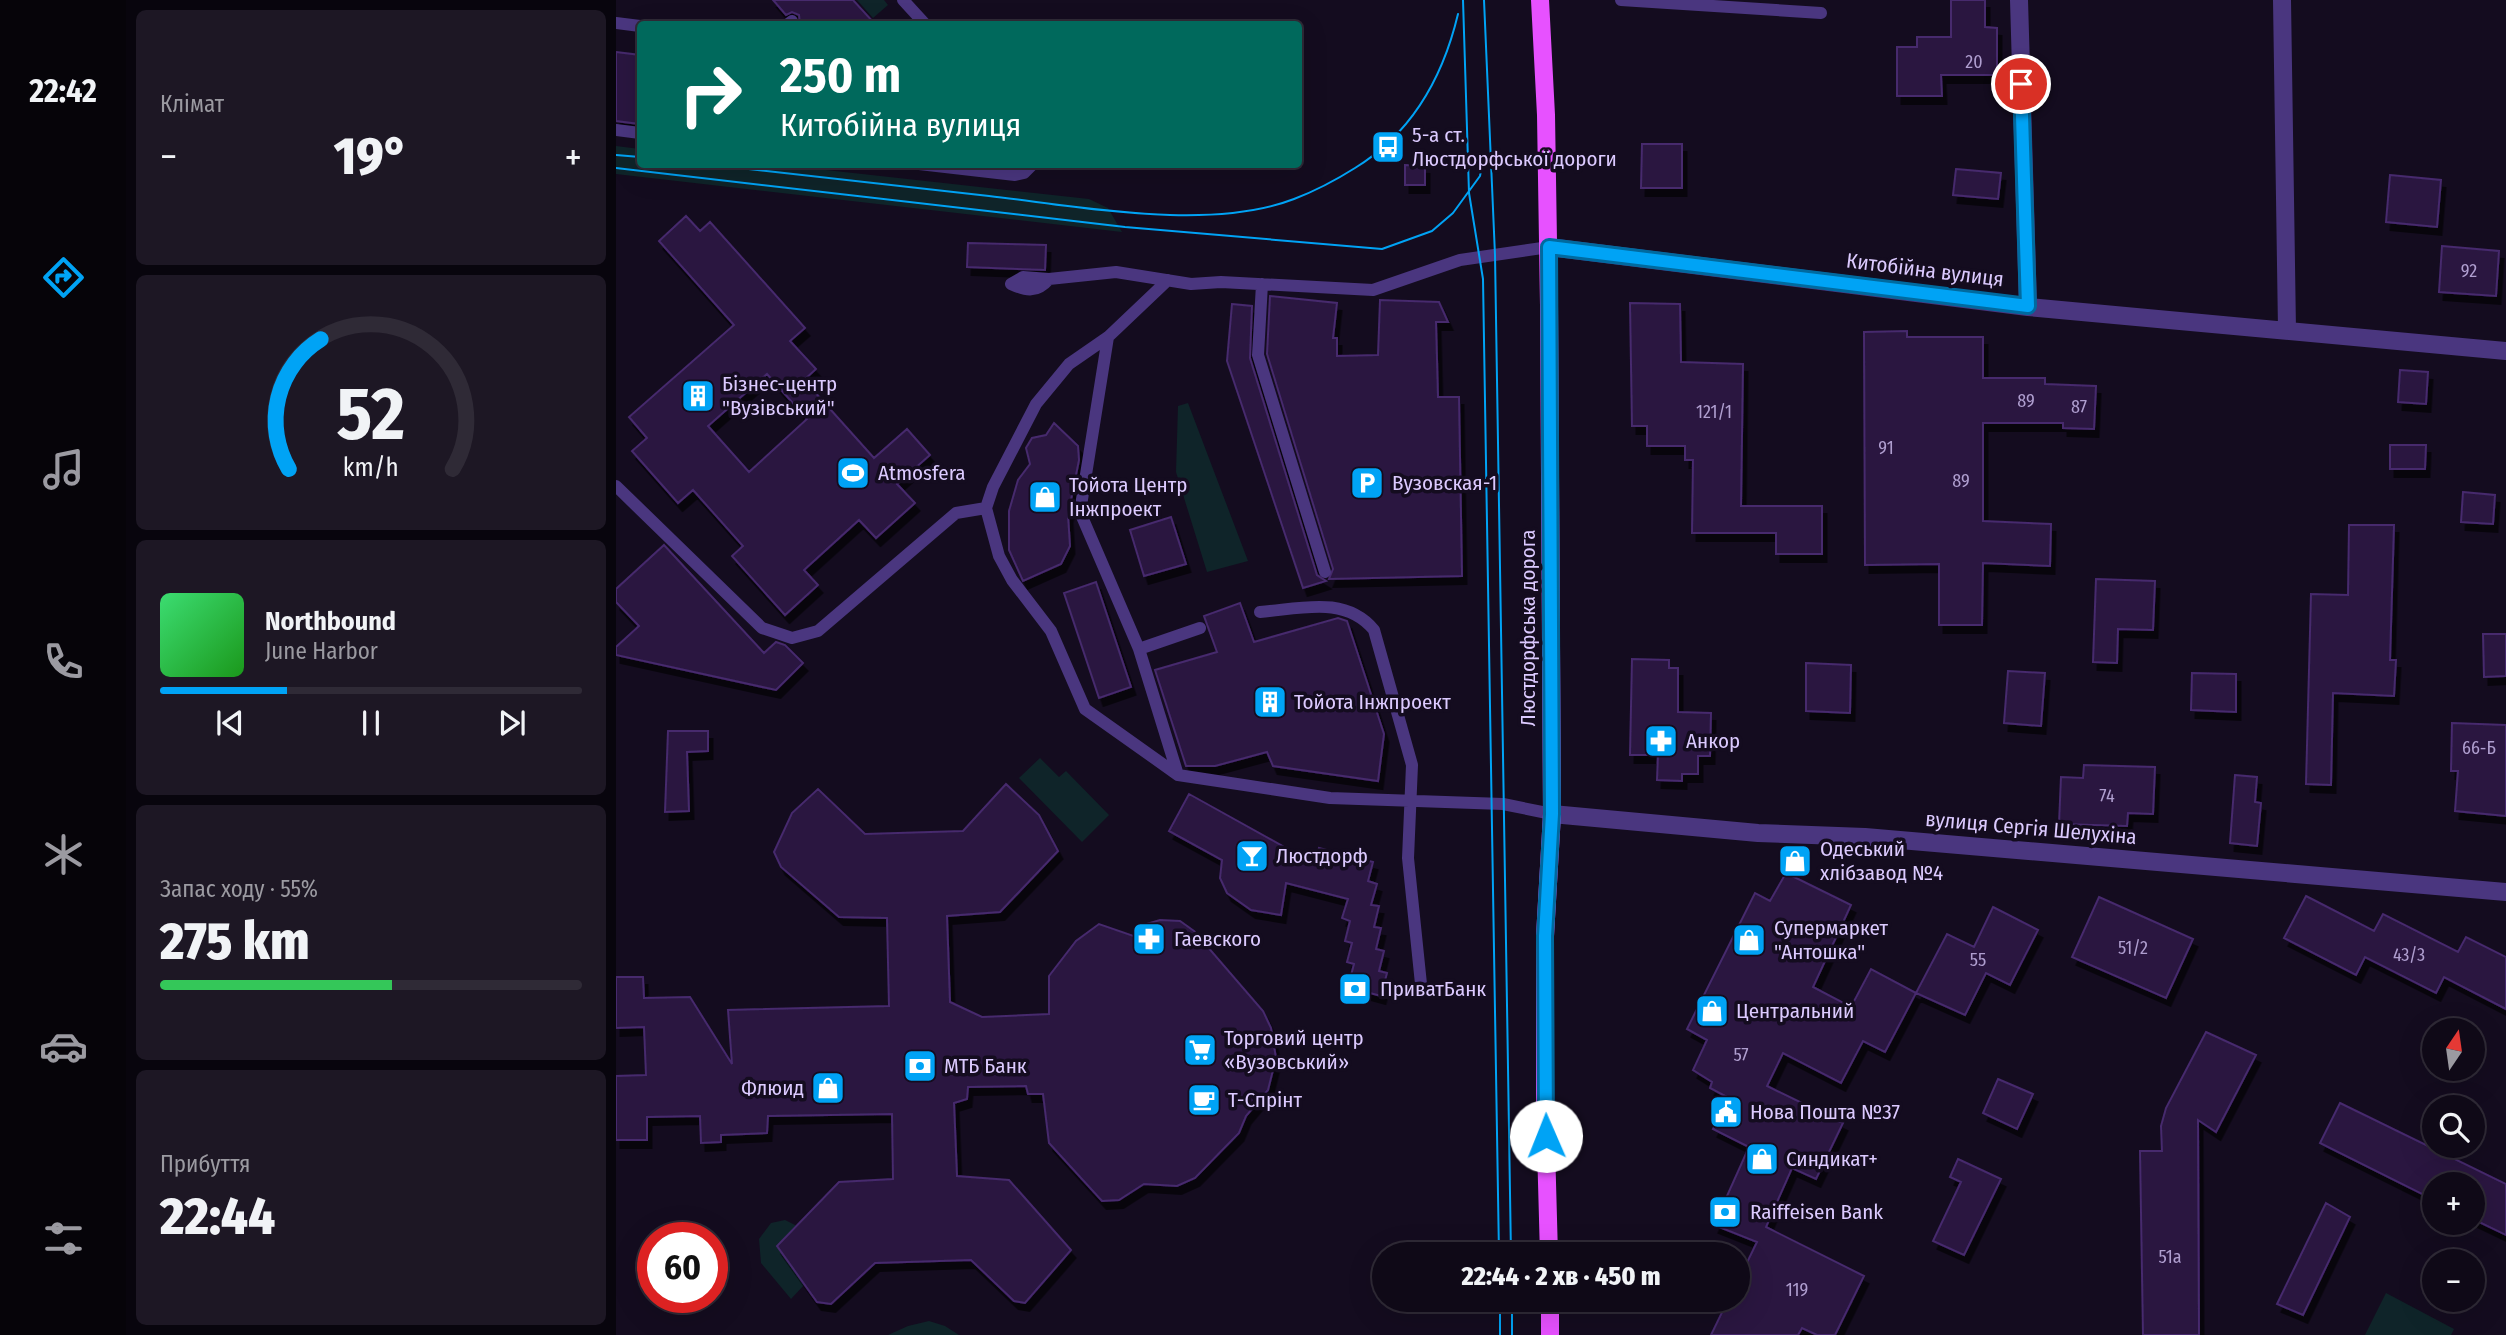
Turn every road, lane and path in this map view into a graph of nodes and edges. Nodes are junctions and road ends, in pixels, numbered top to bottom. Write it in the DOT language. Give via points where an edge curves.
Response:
graph roads {
  1 [pos="903,0"];
  2 [pos="1540,0"];
  3 [pos="1621,0"];
  4 [pos="2019,0"];
  5 [pos="2283,0"];
  6 [pos="1821,13"];
  7 [pos="922,21"];
  8 [pos="616,23"];
  9 [pos="637,26"];
  10 [pos="616,130"];
  11 [pos="637,133"];
  12 [pos="954,168"];
  13 [pos="1029,168"];
  14 [pos="1549,247"];
  15 [pos="1049,279"];
  16 [pos="1168,280"];
  17 [pos="1262,284"];
  18 [pos="2028,306"];
  19 [pos="2287,330"];
  20 [pos="1108,337"];
  21 [pos="2506,351"];
  22 [pos="616,485"];
  23 [pos="986,508"];
  24 [pos="1325,572"];
  25 [pos="1260,612"];
  26 [pos="1200,628"];
  27 [pos="1139,649"];
  28 [pos="1178,775"];
  29 [pos="1410,802"];
  30 [pos="1552,814"];
  31 [pos="2506,892"];
  32 [pos="1421,984"];
  33 [pos="1549,1242"];
  34 [pos="1550,1312"];
  35 [pos="1550,1335"];
  1 -- 7 [label="lane"];
  2 -- 14 [label="main road, Люстдорфська дорога"];
  3 -- 6 [label="lane"];
  4 -- 18 [label="street"];
  5 -- 19 [label="street"];
  8 -- 9 [label="lane"];
  10 -- 11 [label="lane"];
  12 -- 13 [label="lane" via="1015,175"];
  14 -- 17 [label="lane" via="1460,260 1373,290"];
  14 -- 18 [label="street, Китобійна вулиця"];
  14 -- 30 [label="main road, Люстдорфська дорога"];
  15 -- 16 [label="lane" via="1116,272"];
  16 -- 17 [label="lane"];
  16 -- 20 [label="lane"];
  17 -- 24 [label="lane" via="1258,355"];
  18 -- 19 [label="street, Китобійна вулиця"];
  19 -- 21 [label="street, Китобійна вулиця"];
  20 -- 23 [label="lane" via="1069,364 1036,404"];
  20 -- 27 [label="lane" via="1080,512"];
  22 -- 23 [label="lane" via="762,628 792,638 818,631 956,513"];
  23 -- 28 [label="lane" via="999,556 1051,631 1085,709"];
  25 -- 29 [label="lane" via="1335,606 1363,618 1374,630 1412,765"];
  26 -- 27 [label="lane"];
  27 -- 28 [label="lane"];
  28 -- 29 [label="lane" via="1331,799"];
  29 -- 30 [label="lane" via="1503,804"];
  29 -- 32 [label="lane" via="1408,858"];
  30 -- 31 [label="street, вулиця Сергія Шелухіна"];
  30 -- 33 [label="main road, Люстдорфська дорога" via="1545,936"];
  34 -- 35 [label="main road"];
}
